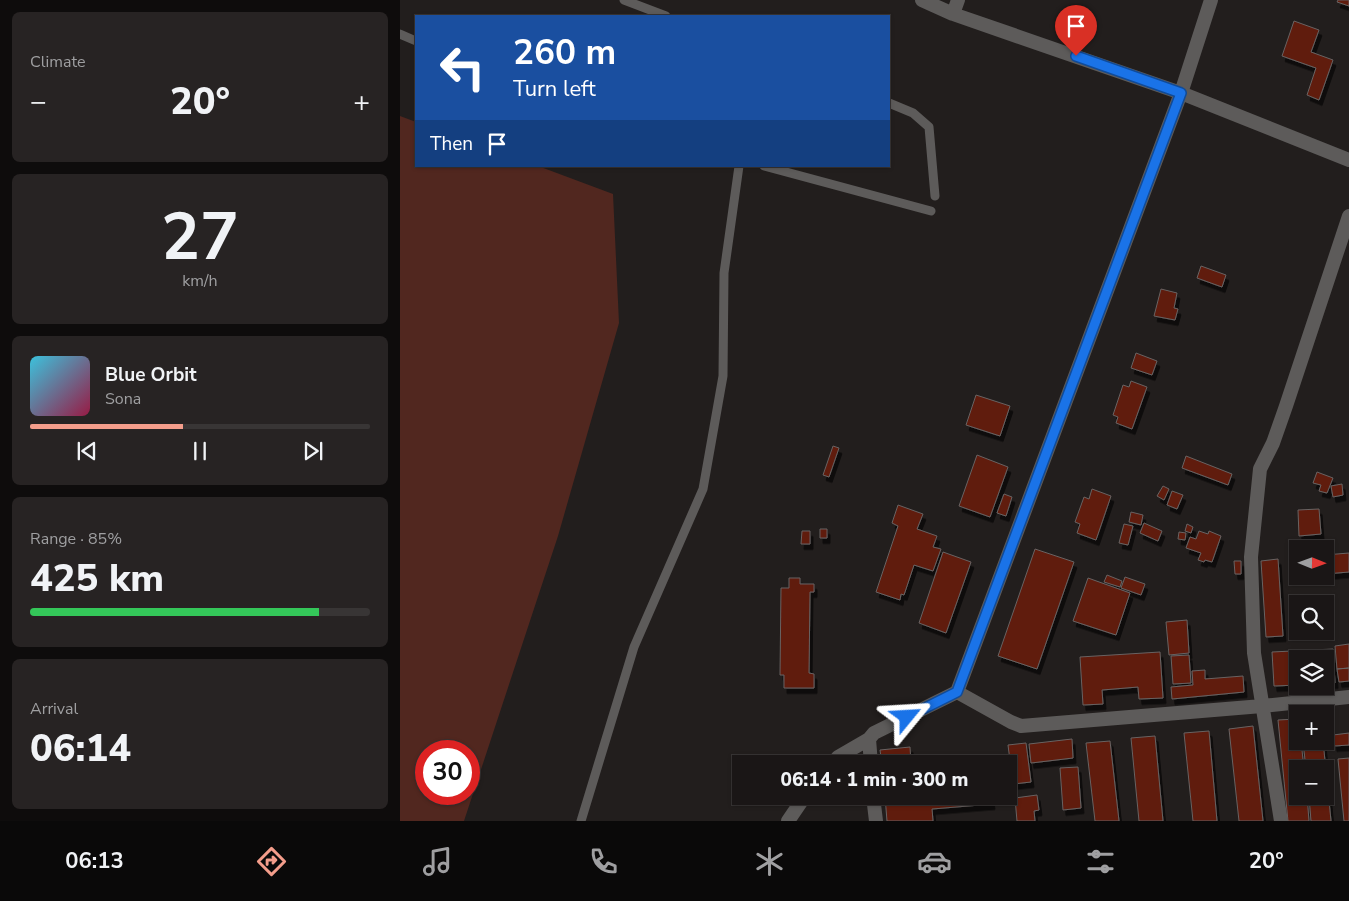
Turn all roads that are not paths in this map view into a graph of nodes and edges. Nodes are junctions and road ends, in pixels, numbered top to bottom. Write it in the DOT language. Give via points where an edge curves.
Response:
graph roads {
  1 [pos="624,0"];
  2 [pos="922,0"];
  3 [pos="958,0"];
  4 [pos="1210,0"];
  5 [pos="953,14"];
  6 [pos="663,15"];
  7 [pos="400,34"];
  8 [pos="415,41"];
  9 [pos="1181,93"];
  10 [pos="890,103"];
  11 [pos="1349,160"];
  12 [pos="739,167"];
  13 [pos="768,167"];
  14 [pos="935,196"];
  15 [pos="931,211"];
  16 [pos="1349,216"];
  17 [pos="957,692"];
  18 [pos="1349,697"];
  19 [pos="1262,706"];
  20 [pos="869,739"];
  21 [pos="841,755"];
  22 [pos="870,755"];
  23 [pos="800,805"];
  24 [pos="875,805"];
  25 [pos="581,821"];
  26 [pos="788,821"];
  27 [pos="876,821"];
  28 [pos="1281,821"];
  1 -- 6 [label="lane"];
  2 -- 5 [label="street"];
  3 -- 5 [label="street"];
  4 -- 9 [label="street"];
  5 -- 9 [label="street"];
  7 -- 8 [label="lane"];
  9 -- 11 [label="street"];
  9 -- 17 [label="street"];
  10 -- 14 [label="lane" via="913,113 929,127"];
  12 -- 25 [label="lane" via="724,273 723,376 703,489 634,647"];
  13 -- 15 [label="lane"];
  16 -- 19 [label="street" via="1286,406 1260,469 1251,557 1254,653"];
  17 -- 19 [label="street" via="1021,726"];
  17 -- 20 [label="street" via="874,733"];
  18 -- 19 [label="street"];
  19 -- 28 [label="street"];
  20 -- 21 [label="street"];
  20 -- 22 [label="street"];
  23 -- 26 [label="street"];
  24 -- 27 [label="street"];
}
